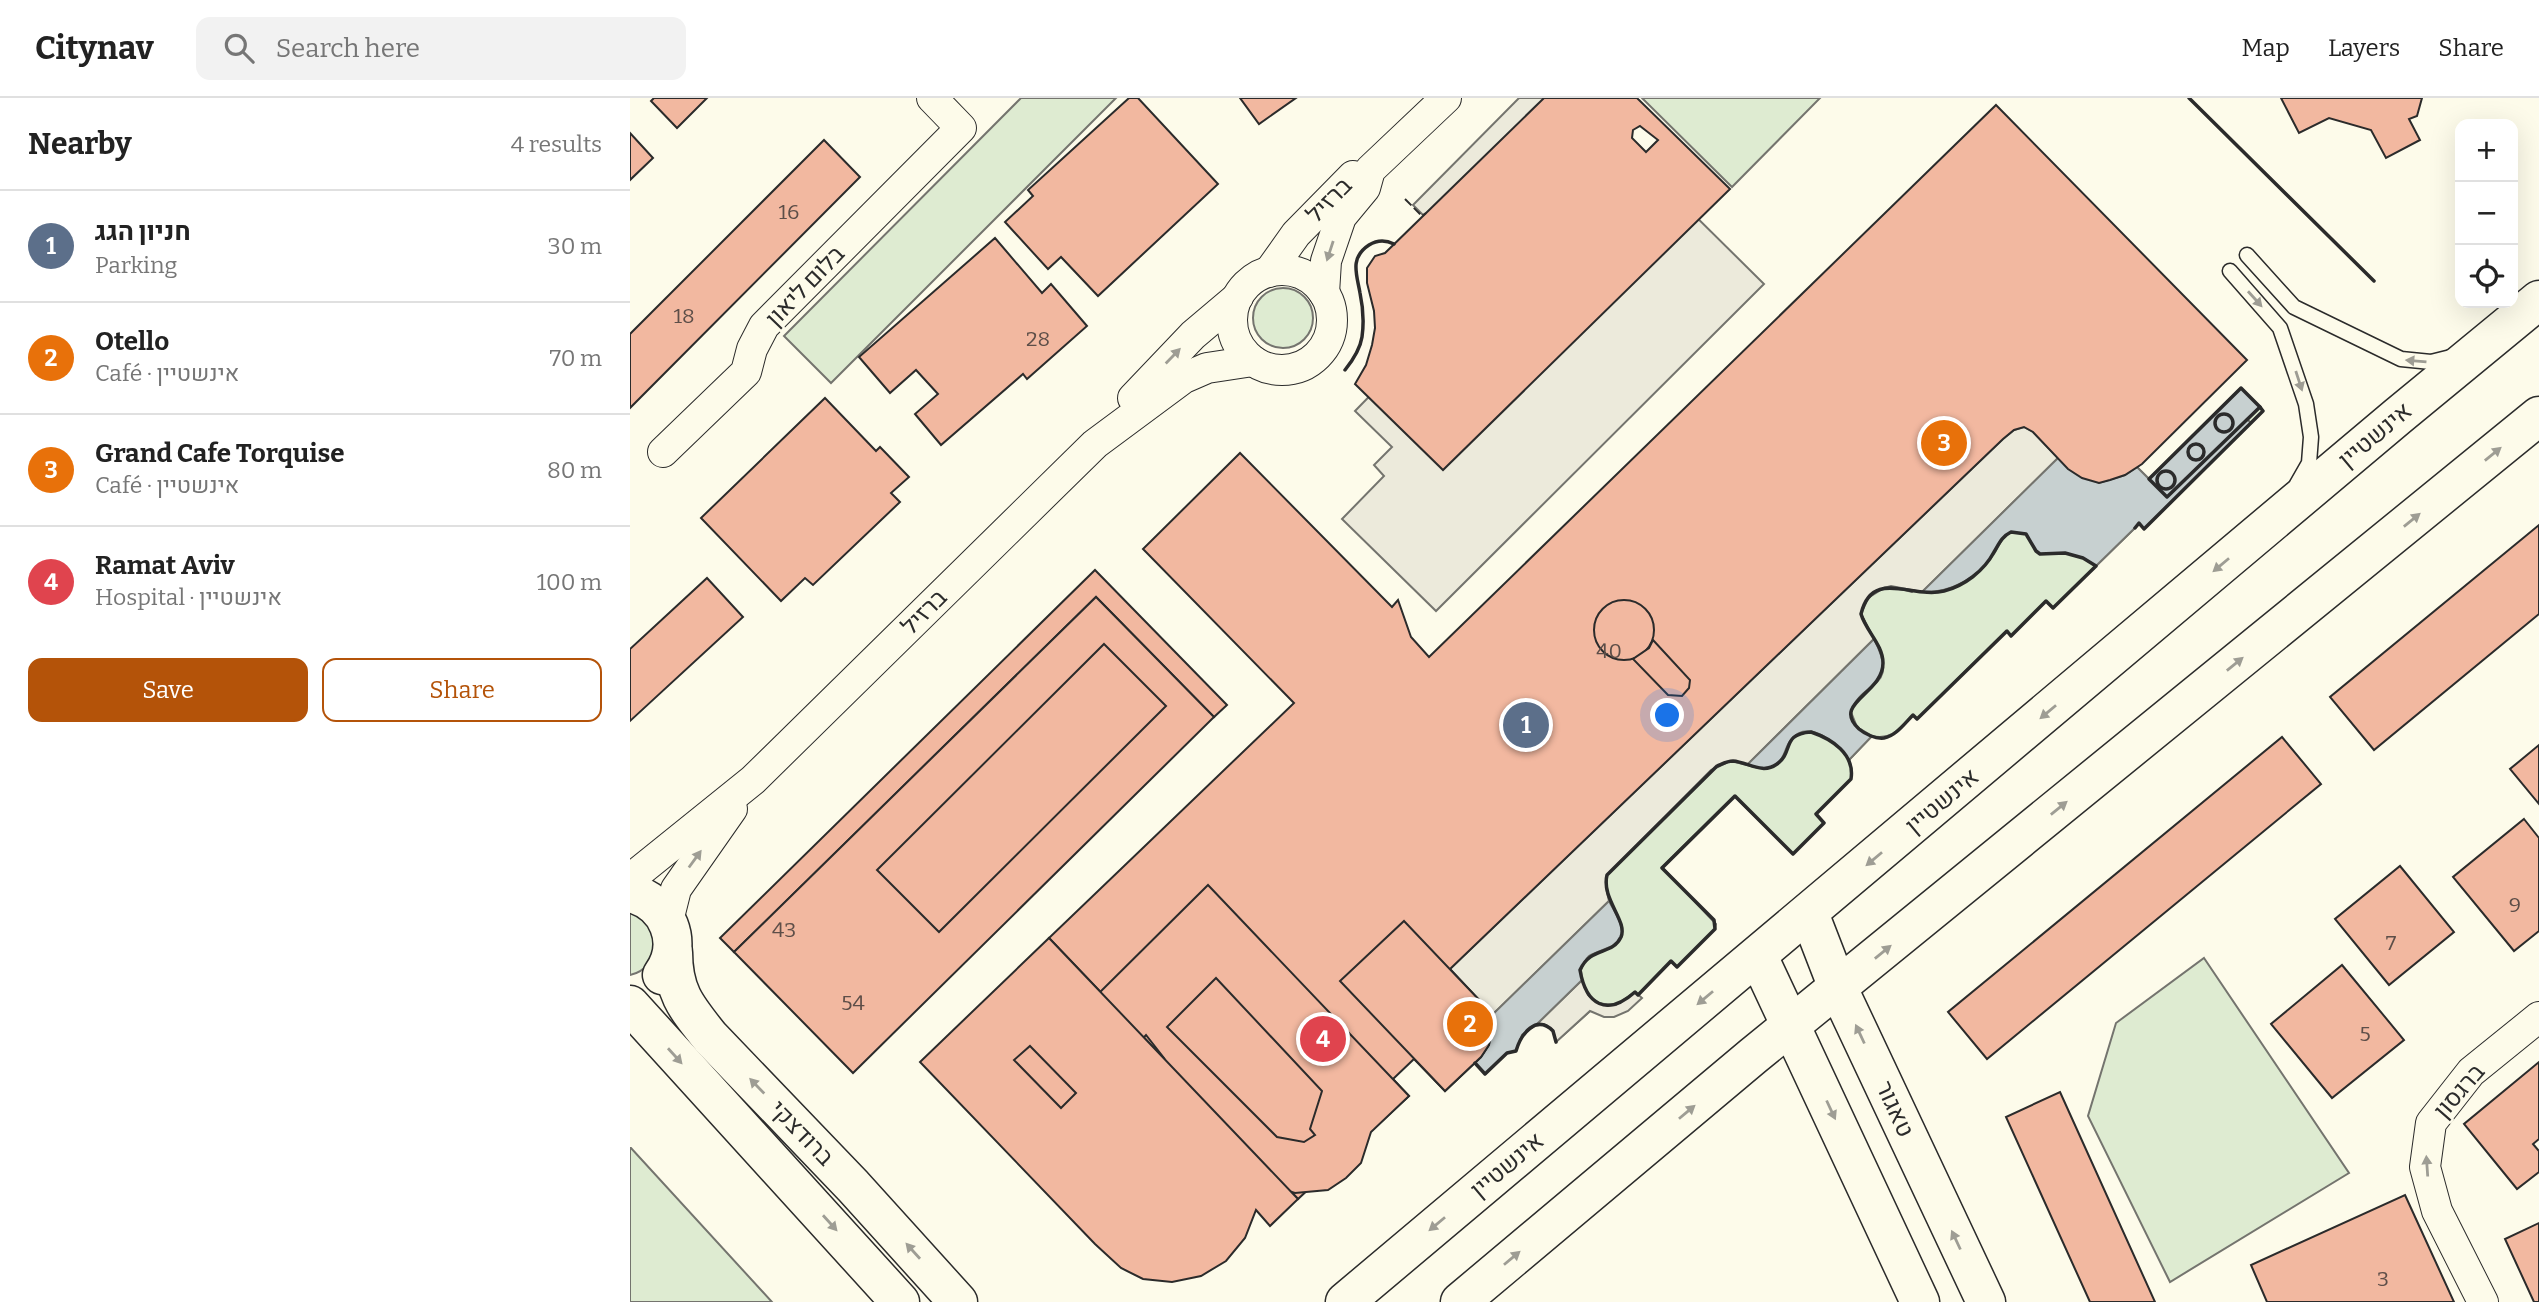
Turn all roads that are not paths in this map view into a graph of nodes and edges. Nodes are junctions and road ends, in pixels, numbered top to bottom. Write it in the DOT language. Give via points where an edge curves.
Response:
graph roads {
  1 [pos="932,98"];
  2 [pos="1446,98"];
  3 [pos="1370,170"];
  4 [pos="2247,255"];
  5 [pos="2230,271"];
  6 [pos="1269,272"];
  7 [pos="1324,293"];
  8 [pos="1238,297"];
  9 [pos="2539,300"];
  10 [pos="2476,351"];
  11 [pos="1253,361"];
  12 [pos="2539,416"];
  13 [pos="1095,444"];
  14 [pos="663,452"];
  15 [pos="2274,521"];
  16 [pos="752,780"];
  17 [pos="630,880"];
  18 [pos="630,893"];
  19 [pos="1809,913"];
  20 [pos="670,936"];
  21 [pos="1758,956"];
  22 [pos="1838,988"];
  23 [pos="630,994"];
  24 [pos="630,1005"];
  25 [pos="2539,1017"];
  26 [pos="1792,1026"];
  27 [pos="1462,1301"];
  28 [pos="901,1302"];
  29 [pos="958,1302"];
  30 [pos="1345,1302"];
  31 [pos="1920,1302"];
  32 [pos="1986,1302"];
  33 [pos="2483,1302"];
  1 -- 14 [label="street, בלום ליאון" via="961,128 764,326 747,372"];
  2 -- 3 [label="street, ברזיל"];
  3 -- 6 [label="street, ברזיל" via="1355,174 1296,234"];
  3 -- 7 [label="street, ברזיל, one-way" via="1364,188 1341,217 1326,261"];
  10 -- 4 [label="lane, one-way" via="2431,362 2401,359 2294,307"];
  5 -- 15 [label="lane, one-way" via="2280,328 2306,404 2309,463"];
  6 -- 7 [label="street" via="1300,273"];
  6 -- 8 [label="street" via="1246,286"];
  7 -- 11 [label="street" via="1332,324 1320,353 1292,369 1276,370"];
  8 -- 11 [label="street" via="1233,318 1236,339"];
  13 -- 8 [label="street, ברזיל, one-way" via="1113,418 1184,344"];
  9 -- 10 [label="street, אינשטיין"];
  10 -- 15 [label="street, אינשטיין"];
  11 -- 13 [label="street, ברזיל" via="1207,368 1184,378"];
  22 -- 12 [label="street, one-way"];
  13 -- 16 [label="street, ברזיל"];
  15 -- 19 [label="street, אינשטיין, one-way"];
  16 -- 17 [label="street, ברזיל"];
  20 -- 16 [label="street, ברזיל, one-way" via="676,889"];
  18 -- 20 [label="street" via="657,907"];
  19 -- 21 [label="street, אינשטיין"];
  19 -- 22 [label="street, טאגור"];
  20 -- 23 [label="street" via="667,967 658,980"];
  29 -- 20 [label="street, ברודצקי, one-way" via="690,1012 673,975"];
  21 -- 26 [label="street"];
  21 -- 30 [label="street, אינשטיין, one-way"];
  22 -- 26 [label="street"];
  32 -- 22 [label="street, טאגור, one-way"];
  24 -- 28 [label="street, ברודצקי, one-way"];
  33 -- 25 [label="street, ברגסון, one-way" via="2437,1211 2425,1167 2431,1123 2471,1072"];
  27 -- 26 [label="street, one-way"];
  26 -- 31 [label="street, one-way"];
}
